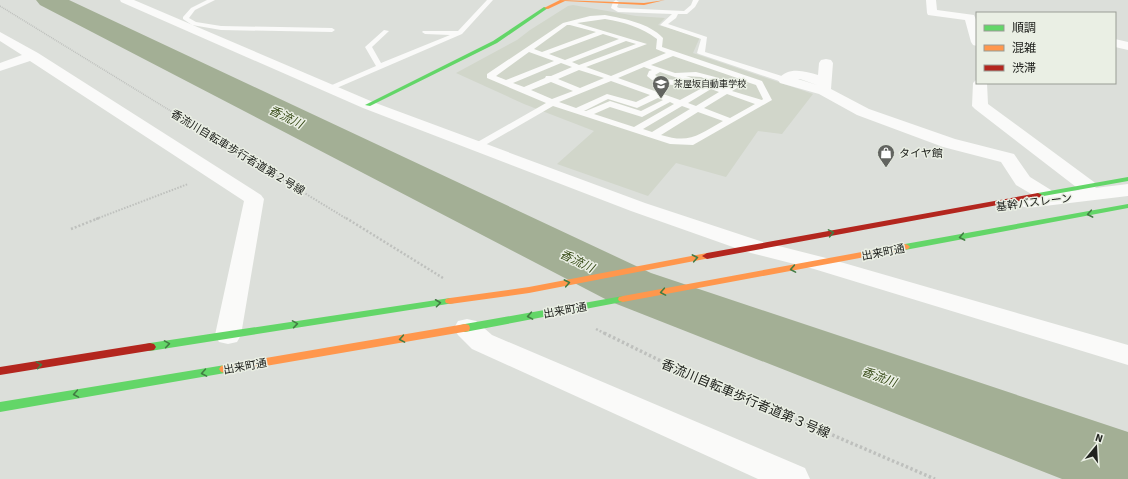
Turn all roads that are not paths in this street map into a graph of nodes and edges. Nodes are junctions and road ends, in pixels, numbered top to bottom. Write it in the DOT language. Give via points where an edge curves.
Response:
graph roads {
  1 [pos="125,0"];
  2 [pos="212,0"];
  3 [pos="490,0"];
  4 [pos="663,0"];
  5 [pos="696,0"];
  6 [pos="930,0"];
  7 [pos="616,2"];
  8 [pos="675,12"];
  9 [pos="974,18"];
  10 [pos="571,23"];
  11 [pos="221,28"];
  12 [pos="332,30"];
  13 [pos="386,31"];
  14 [pos="425,32"];
  15 [pos="603,32"];
  16 [pos="460,33"];
  17 [pos="204,34"];
  18 [pos="976,34"];
  19 [pos="613,35"];
  20 [pos="0,36"];
  21 [pos="625,38"];
  22 [pos="1116,43"];
  23 [pos="590,44"];
  24 [pos="642,44"];
  25 [pos="1128,46"];
  26 [pos="602,48"];
  27 [pos="658,48"];
  28 [pos="528,49"];
  29 [pos="617,53"];
  30 [pos="673,53"];
  31 [pos="542,54"];
  32 [pos="33,56"];
  33 [pos="688,58"];
  34 [pos="560,60"];
  35 [pos="826,63"];
  36 [pos="644,65"];
  37 [pos="380,66"];
  38 [pos="0,67"];
  39 [pos="579,67"];
  40 [pos="719,69"];
  41 [pos="659,70"];
  42 [pos="677,70"];
  43 [pos="533,72"];
  44 [pos="707,76"];
  45 [pos="612,79"];
  46 [pos="746,79"];
  47 [pos="552,80"];
  48 [pos="785,80"];
  49 [pos="687,82"];
  50 [pos="506,83"];
  51 [pos="980,84"];
  52 [pos="824,86"];
  53 [pos="711,87"];
  54 [pos="329,88"];
  55 [pos="525,90"];
  56 [pos="581,91"];
  57 [pos="726,92"];
  58 [pos="657,95"];
  59 [pos="676,101"];
  60 [pos="553,102"];
  61 [pos="762,104"];
  62 [pos="368,105"];
  63 [pos="698,109"];
  64 [pos="576,111"];
  65 [pos="587,114"];
  66 [pos="731,121"];
  67 [pos="635,130"];
  68 [pos="654,136"];
  69 [pos="477,146"];
  70 [pos="1128,179"];
  71 [pos="1087,186"];
  72 [pos="1128,190"];
  73 [pos="1044,194"];
  74 [pos="1128,206"];
  75 [pos="940,214"];
  76 [pos="755,247"];
  77 [pos="822,264"];
  78 [pos="467,328"];
  79 [pos="228,335"];
  80 [pos="1128,355"];
  81 [pos="0,371"];
  82 [pos="0,408"];
  83 [pos="793,479"];
  1 -- 17 [label="street"];
  2 -- 11 [label="lane" via="193,9 185,18 194,24"];
  3 -- 16 [label="lane"];
  4 -- 7 [label="main road" via="644,4"];
  5 -- 8 [label="lane" via="686,13"];
  6 -- 9 [label="street" via="932,13"];
  7 -- 8 [label="lane" via="614,8 618,10"];
  7 -- 62 [label="main road" via="564,0 550,5 495,42"];
  8 -- 48 [label="lane" via="674,17 663,25 705,38 701,53"];
  9 -- 18 [label="street"];
  10 -- 15 [label="lane"];
  10 -- 27 [label="lane" via="606,17 626,21 649,29 660,38"];
  10 -- 28 [label="lane" via="565,24"];
  11 -- 12 [label="lane"];
  11 -- 17 [label="lane"];
  13 -- 37 [label="lane" via="368,47"];
  14 -- 16 [label="lane"];
  15 -- 19 [label="lane"];
  15 -- 31 [label="lane"];
  16 -- 37 [label="lane"];
  17 -- 54 [label="street"];
  19 -- 21 [label="lane"];
  19 -- 23 [label="lane"];
  20 -- 32 [label="street"];
  21 -- 24 [label="lane"];
  21 -- 26 [label="lane"];
  22 -- 25 [label="street"];
  23 -- 26 [label="lane"];
  23 -- 34 [label="lane"];
  24 -- 27 [label="lane"];
  24 -- 29 [label="lane"];
  26 -- 29 [label="lane"];
  26 -- 34 [label="lane"];
  27 -- 30 [label="lane"];
  28 -- 31 [label="lane"];
  28 -- 50 [label="lane" via="490,76"];
  29 -- 39 [label="lane"];
  30 -- 33 [label="lane"];
  30 -- 36 [label="lane"];
  31 -- 34 [label="lane"];
  32 -- 38 [label="street"];
  32 -- 79 [label="street" via="254,199"];
  33 -- 40 [label="lane"];
  33 -- 42 [label="lane"];
  34 -- 39 [label="lane"];
  34 -- 43 [label="lane"];
  35 -- 52 [label="street"];
  36 -- 41 [label="lane"];
  36 -- 45 [label="lane"];
  37 -- 54 [label="lane"];
  39 -- 45 [label="lane"];
  39 -- 47 [label="lane"];
  40 -- 44 [label="lane"];
  40 -- 46 [label="lane"];
  41 -- 42 [label="lane"];
  41 -- 49 [label="lane" via="651,76 656,80"];
  42 -- 44 [label="lane"];
  42 -- 49 [label="lane"];
  43 -- 47 [label="lane"];
  43 -- 50 [label="lane"];
  44 -- 53 [label="lane" via="716,80"];
  45 -- 56 [label="lane"];
  45 -- 58 [label="lane"];
  46 -- 57 [label="lane"];
  46 -- 61 [label="lane" via="759,83 768,100"];
  47 -- 55 [label="lane"];
  47 -- 56 [label="lane"];
  48 -- 52 [label="street"];
  49 -- 53 [label="lane"];
  49 -- 59 [label="lane" via="691,91"];
  50 -- 55 [label="lane"];
  51 -- 71 [label="street" via="980,106"];
  52 -- 73 [label="street" via="863,112 949,143 1008,158 1023,182"];
  53 -- 57 [label="lane"];
  53 -- 59 [label="lane"];
  54 -- 62 [label="street"];
  55 -- 60 [label="lane"];
  56 -- 60 [label="lane"];
  57 -- 61 [label="lane"];
  57 -- 63 [label="lane"];
  58 -- 59 [label="lane"];
  58 -- 64 [label="lane" via="637,105 607,96"];
  59 -- 63 [label="lane"];
  59 -- 65 [label="lane" via="642,114 610,104"];
  59 -- 67 [label="lane"];
  60 -- 64 [label="lane"];
  60 -- 69 [label="lane"];
  61 -- 66 [label="lane"];
  62 -- 69 [label="street"];
  63 -- 66 [label="lane"];
  63 -- 68 [label="lane"];
  64 -- 65 [label="lane"];
  65 -- 67 [label="lane"];
  66 -- 68 [label="lane" via="693,142 673,142"];
  67 -- 68 [label="lane"];
  69 -- 76 [label="street" via="638,207"];
  70 -- 71 [label="main road"];
  71 -- 73 [label="main road"];
  72 -- 75 [label="street, 基幹バスレーン"];
  73 -- 75 [label="main road"];
  74 -- 77 [label="main road, 出来町通, one-way"];
  76 -- 75 [label="main road, one-way"];
  76 -- 77 [label="street"];
  79 -- 76 [label="main road, one-way" via="529,290"];
  77 -- 78 [label="main road, 出来町通, one-way"];
  77 -- 80 [label="street"];
  78 -- 82 [label="main road, 出来町通, one-way"];
  78 -- 83 [label="street" via="482,342"];
  81 -- 79 [label="main road, one-way"];
}
